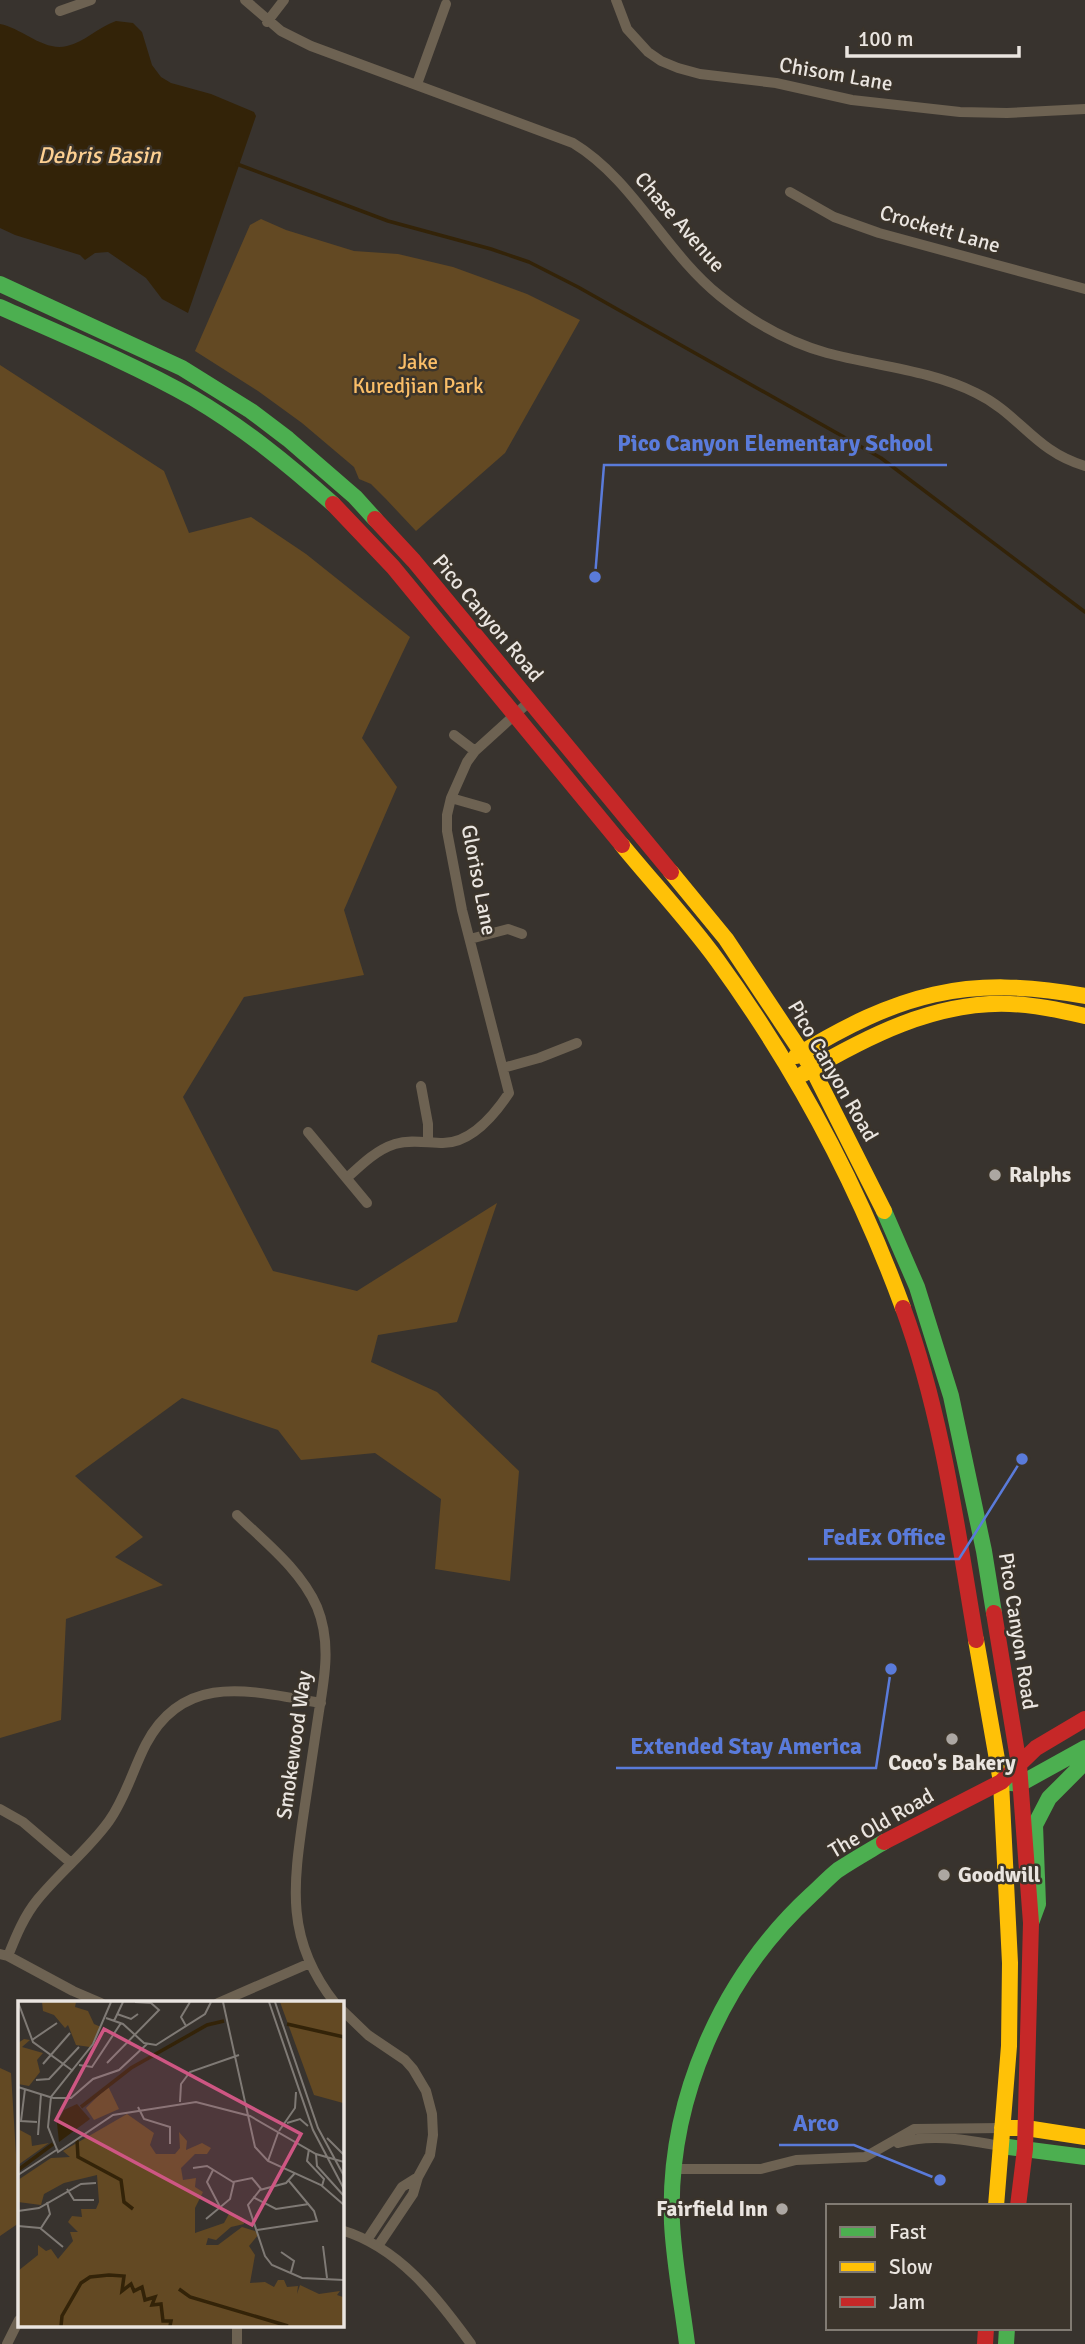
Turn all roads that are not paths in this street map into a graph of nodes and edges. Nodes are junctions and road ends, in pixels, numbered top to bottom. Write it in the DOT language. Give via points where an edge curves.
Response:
graph roads {
  1 [pos="91,0"];
  2 [pos="245,0"];
  3 [pos="284,0"];
  4 [pos="616,0"];
  5 [pos="446,4"];
  6 [pos="60,11"];
  7 [pos="267,22"];
  8 [pos="417,84"];
  9 [pos="1085,109"];
  10 [pos="790,192"];
  11 [pos="0,284"];
  12 [pos="1085,289"];
  13 [pos="0,307"];
  14 [pos="1085,466"];
  15 [pos="530,701"];
  16 [pos="516,713"];
  17 [pos="454,735"];
  18 [pos="475,751"];
  19 [pos="451,798"];
  20 [pos="486,808"];
  21 [pos="522,934"];
  22 [pos="470,939"];
  23 [pos="1085,996"];
  24 [pos="1085,1016"];
  25 [pos="577,1043"];
  26 [pos="802,1052"];
  27 [pos="785,1063"];
  28 [pos="503,1068"];
  29 [pos="812,1068"];
  30 [pos="793,1079"];
  31 [pos="421,1086"];
  32 [pos="308,1132"];
  33 [pos="428,1142"];
  34 [pos="347,1178"];
  35 [pos="367,1203"];
  36 [pos="237,1515"];
  37 [pos="321,1703"];
  38 [pos="1085,1719"];
  39 [pos="1085,1748"];
  40 [pos="1085,1762"];
  41 [pos="1019,1765"];
  42 [pos="1001,1783"];
  43 [pos="1020,1784"];
  44 [pos="0,1809"];
  45 [pos="71,1863"];
  46 [pos="1031,1923"];
  47 [pos="4,1955"];
  48 [pos="310,1963"];
  49 [pos="96,2001"];
  50 [pos="223,2001"];
  51 [pos="334,2001"];
  52 [pos="343,2011"];
  53 [pos="1002,2128"];
  54 [pos="1026,2128"];
  55 [pos="1085,2137"];
  56 [pos="888,2146"];
  57 [pos="1001,2146"];
  58 [pos="1025,2149"];
  59 [pos="1085,2157"];
  60 [pos="674,2169"];
  61 [pos="418,2176"];
  62 [pos="996,2204"];
  63 [pos="1018,2204"];
  64 [pos="343,2231"];
  65 [pos="368,2239"];
  66 [pos="378,2246"];
  67 [pos="18,2322"];
  68 [pos="237,2326"];
  69 [pos="8,2344"];
  70 [pos="237,2344"];
  71 [pos="471,2344"];
  72 [pos="687,2344"];
  1 -- 6 [label="street"];
  2 -- 7 [label="street, Chase Avenue"];
  3 -- 7 [label="street"];
  4 -- 9 [label="street, Chisom Lane" via="626,29 648,52 669,65 700,74 776,83 852,100 960,112"];
  5 -- 8 [label="street"];
  7 -- 8 [label="street, Chase Avenue" via="311,46"];
  8 -- 14 [label="street, Chase Avenue" via="555,135 589,153 617,179 702,280 762,325 827,353 959,385 993,402 1039,444"];
  10 -- 12 [label="street, Crockett Lane" via="834,217 879,233"];
  11 -- 15 [label="main road, Pico Canyon Road" via="182,368 288,439 364,506"];
  13 -- 16 [label="main road, Pico Canyon Road" via="165,382 268,448 333,503 393,567"];
  15 -- 16 [label="street, Gloriso Lane"];
  15 -- 26 [label="main road, Pico Canyon Road" via="726,939"];
  16 -- 18 [label="street, Gloriso Lane"];
  16 -- 27 [label="main road, Pico Canyon Road" via="716,959"];
  17 -- 18 [label="street"];
  18 -- 19 [label="street, Gloriso Lane"];
  19 -- 20 [label="street"];
  19 -- 22 [label="street, Gloriso Lane" via="447,831"];
  21 -- 22 [label="street" via="508,929"];
  22 -- 28 [label="street, Gloriso Lane"];
  23 -- 26 [label="main road" via="1018,985 921,995 866,1016"];
  24 -- 29 [label="main road" via="1033,1005 976,1004 939,1010 849,1046"];
  25 -- 28 [label="street"];
  26 -- 27 [label="main road"];
  26 -- 29 [label="main road, Pico Canyon Road"];
  27 -- 30 [label="main road, Pico Canyon Road"];
  28 -- 33 [label="street, Gloriso Lane" via="509,1093 497,1111 467,1136 445,1143"];
  29 -- 30 [label="main road"];
  29 -- 41 [label="main road, Pico Canyon Road" via="872,1184 917,1287 940,1357 964,1450"];
  30 -- 42 [label="main road, Pico Canyon Road" via="863,1209 917,1345 950,1479"];
  31 -- 33 [label="street"];
  32 -- 34 [label="street"];
  33 -- 34 [label="street" via="392,1144"];
  34 -- 35 [label="street"];
  36 -- 37 [label="street, Smokewood Way" via="300,1578 317,1608 326,1650"];
  37 -- 45 [label="street" via="228,1690 202,1695 174,1709 152,1734 109,1822"];
  37 -- 48 [label="street, Smokewood Way" via="294,1889"];
  38 -- 41 [label="main road, The Old Road" via="1036,1748"];
  39 -- 43 [label="main road"];
  40 -- 46 [label="main road" via="1051,1792 1035,1825 1038,1904"];
  41 -- 42 [label="main road, The Old Road"];
  41 -- 43 [label="main road, Pico Canyon Road"];
  42 -- 43 [label="main road, The Old Road"];
  42 -- 53 [label="main road, Pico Canyon Road" via="1010,1951"];
  42 -- 60 [label="main road, The Old Road" via="855,1859 804,1899 768,1937 738,1980 703,2050 683,2112"];
  43 -- 46 [label="main road, Pico Canyon Road"];
  44 -- 45 [label="street" via="23,1822"];
  45 -- 47 [label="street" via="31,1909"];
  46 -- 54 [label="main road, Pico Canyon Road"];
  47 -- 49 [label="street"];
  48 -- 50 [label="street"];
  48 -- 51 [label="street, Smokewood Way"];
  52 -- 61 [label="street" via="405,2060 426,2091 433,2135 430,2155"];
  53 -- 54 [label="main road"];
  53 -- 56 [label="street" via="914,2129"];
  53 -- 57 [label="main road, Pico Canyon Road"];
  54 -- 55 [label="main road"];
  54 -- 58 [label="main road, Pico Canyon Road"];
  56 -- 57 [label="street" via="918,2137"];
  56 -- 60 [label="street" via="865,2157 796,2160 761,2169"];
  57 -- 58 [label="main road"];
  57 -- 62 [label="main road, Pico Canyon Road"];
  58 -- 59 [label="main road"];
  58 -- 63 [label="main road, Pico Canyon Road"];
  60 -- 72 [label="main road, The Old Road" via="672,2223"];
  61 -- 65 [label="street" via="402,2187"];
  61 -- 66 [label="street" via="413,2194"];
  64 -- 65 [label="street"];
  65 -- 66 [label="street"];
  66 -- 71 [label="street" via="436,2297"];
  67 -- 69 [label="street"];
  68 -- 70 [label="street"];
}
